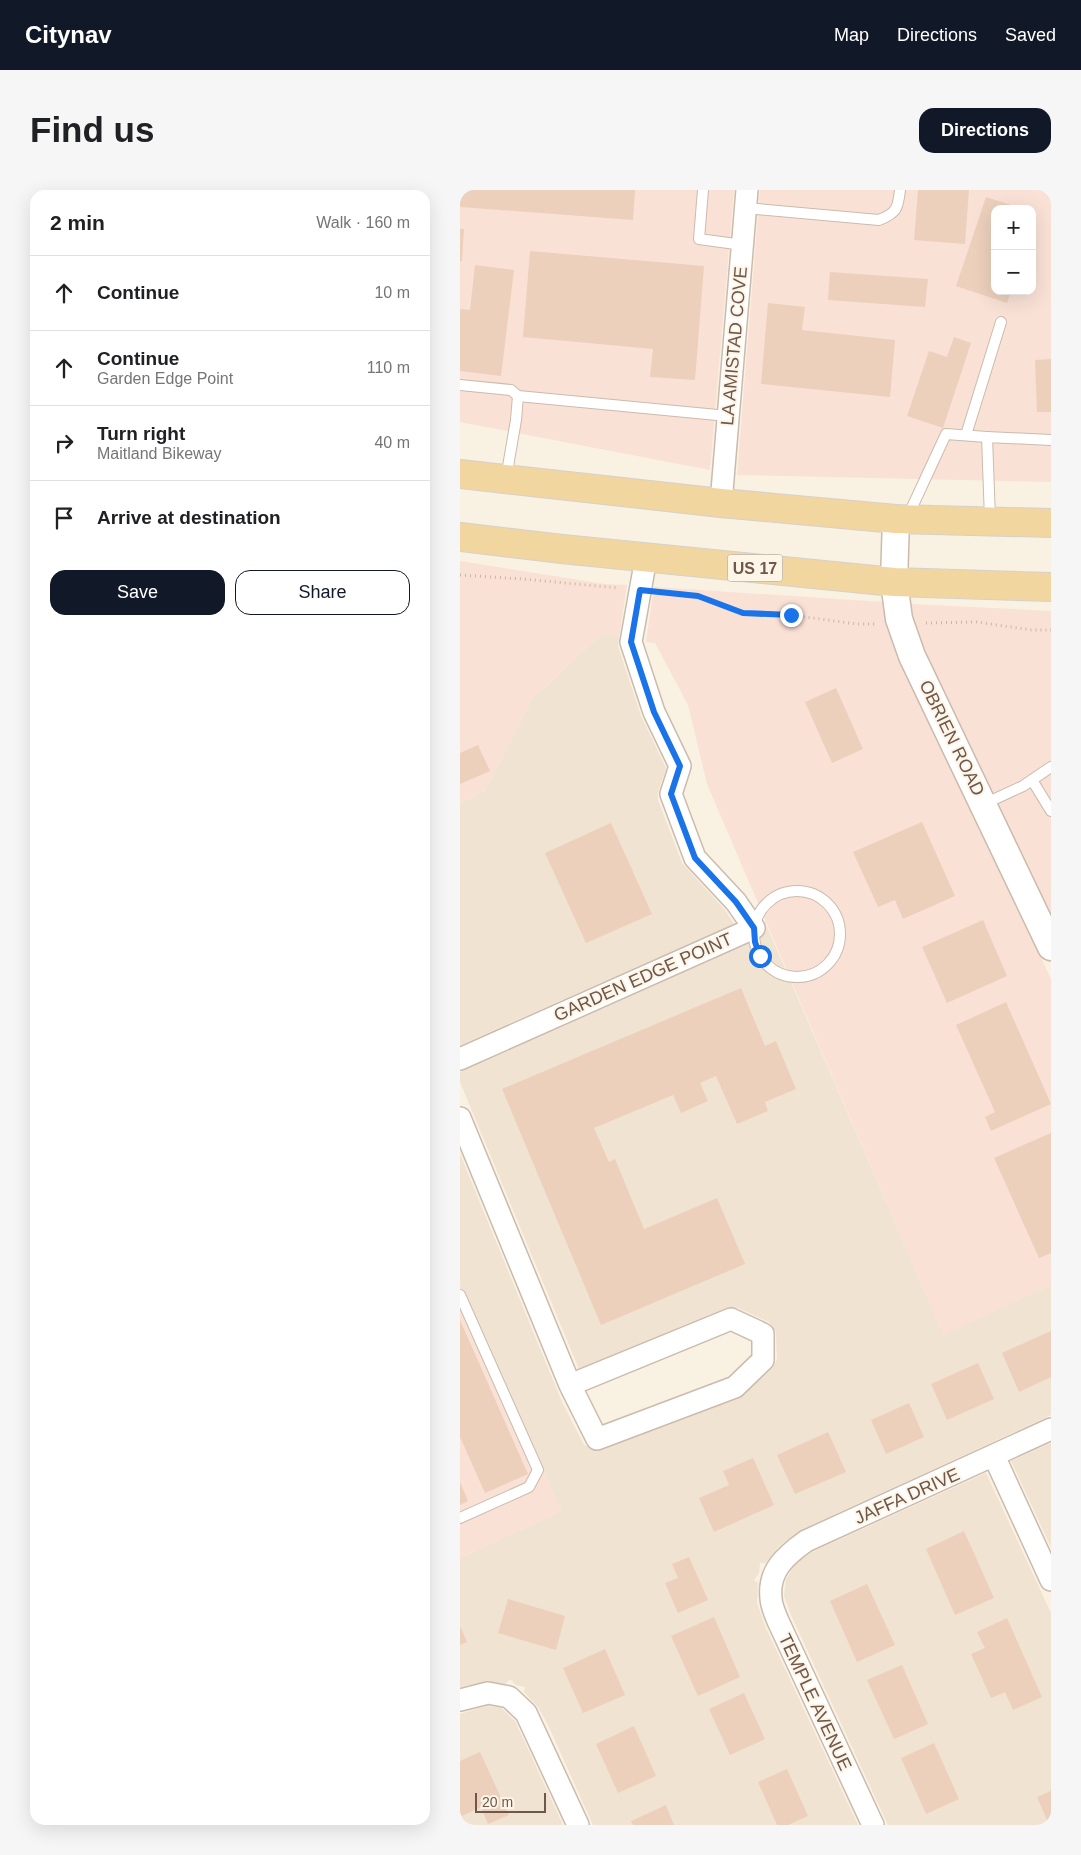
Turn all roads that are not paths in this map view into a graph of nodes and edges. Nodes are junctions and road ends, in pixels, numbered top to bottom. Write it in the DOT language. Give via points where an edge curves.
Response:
graph roads {
  1 [pos="703,190"];
  2 [pos="900,190"];
  3 [pos="747,199"];
  4 [pos="743,245"];
  5 [pos="1001,322"];
  6 [pos="460,385"];
  7 [pos="518,396"];
  8 [pos="728,416"];
  9 [pos="966,435"];
  10 [pos="987,437"];
  11 [pos="1051,440"];
  12 [pos="462,475"];
  13 [pos="506,479"];
  14 [pos="721,503"];
  15 [pos="901,519"];
  16 [pos="990,522"];
  17 [pos="1051,523"];
  18 [pos="460,537"];
  19 [pos="646,558"];
  20 [pos="894,582"];
  21 [pos="1051,588"];
  22 [pos="1051,767"];
  23 [pos="1032,780"];
  24 [pos="983,805"];
  25 [pos="1051,812"];
  26 [pos="754,928"];
  27 [pos="1051,947"];
  28 [pos="460,1058"];
  29 [pos="460,1118"];
  30 [pos="460,1294"];
  31 [pos="570,1385"];
  32 [pos="1051,1429"];
  33 [pos="994,1456"];
  34 [pos="460,1518"];
  35 [pos="773,1576"];
  36 [pos="1051,1580"];
  37 [pos="460,1700"];
  38 [pos="578,1825"];
  39 [pos="873,1825"];
  1 -- 4 [label="lane" via="699,239"];
  2 -- 3 [label="lane" via="898,207 890,216 879,220"];
  3 -- 4 [label="street, LA AMISTAD COVE"];
  4 -- 8 [label="street, LA AMISTAD COVE"];
  5 -- 9 [label="lane"];
  6 -- 7 [label="lane" via="511,390"];
  7 -- 8 [label="lane"];
  7 -- 13 [label="lane"];
  8 -- 14 [label="street, LA AMISTAD COVE"];
  9 -- 10 [label="lane"];
  9 -- 15 [label="lane" via="946,434"];
  10 -- 11 [label="lane"];
  10 -- 16 [label="lane"];
  12 -- 13 [label="main road"];
  13 -- 14 [label="main road"];
  14 -- 15 [label="main road"];
  15 -- 16 [label="main road"];
  15 -- 20 [label="street, OBRIEN ROAD"];
  16 -- 17 [label="main road"];
  18 -- 19 [label="main road, US 17"];
  19 -- 20 [label="main road, US 17"];
  19 -- 26 [label="street, GARDEN EDGE POINT" via="631,642 654,712 680,766 671,794 695,858 736,902"];
  20 -- 21 [label="main road, US 17"];
  20 -- 24 [label="street, OBRIEN ROAD" via="900,624 912,656"];
  22 -- 23 [label="lane"];
  23 -- 24 [label="lane"];
  23 -- 25 [label="lane"];
  24 -- 27 [label="street, OBRIEN ROAD"];
  26 -- 26 [label="lane" via="760,956 769,967 796,977 810,975 823,968 833,958 839,944 840,930 829,905 805,891 777,895 766,903"];
  26 -- 28 [label="street, GARDEN EDGE POINT"];
  29 -- 31 [label="street"];
  30 -- 34 [label="lane" via="538,1470 529,1487"];
  31 -- 31 [label="street" via="597,1439 734,1387 763,1360 762,1334 731,1319"];
  32 -- 33 [label="street, JAFFA DRIVE"];
  33 -- 35 [label="street, JAFFA DRIVE" via="806,1541 787,1555"];
  33 -- 36 [label="street"];
  35 -- 39 [label="street, TEMPLE AVENUE" via="770,1599 778,1621"];
  37 -- 38 [label="street" via="488,1693 508,1697 526,1713"];
}
